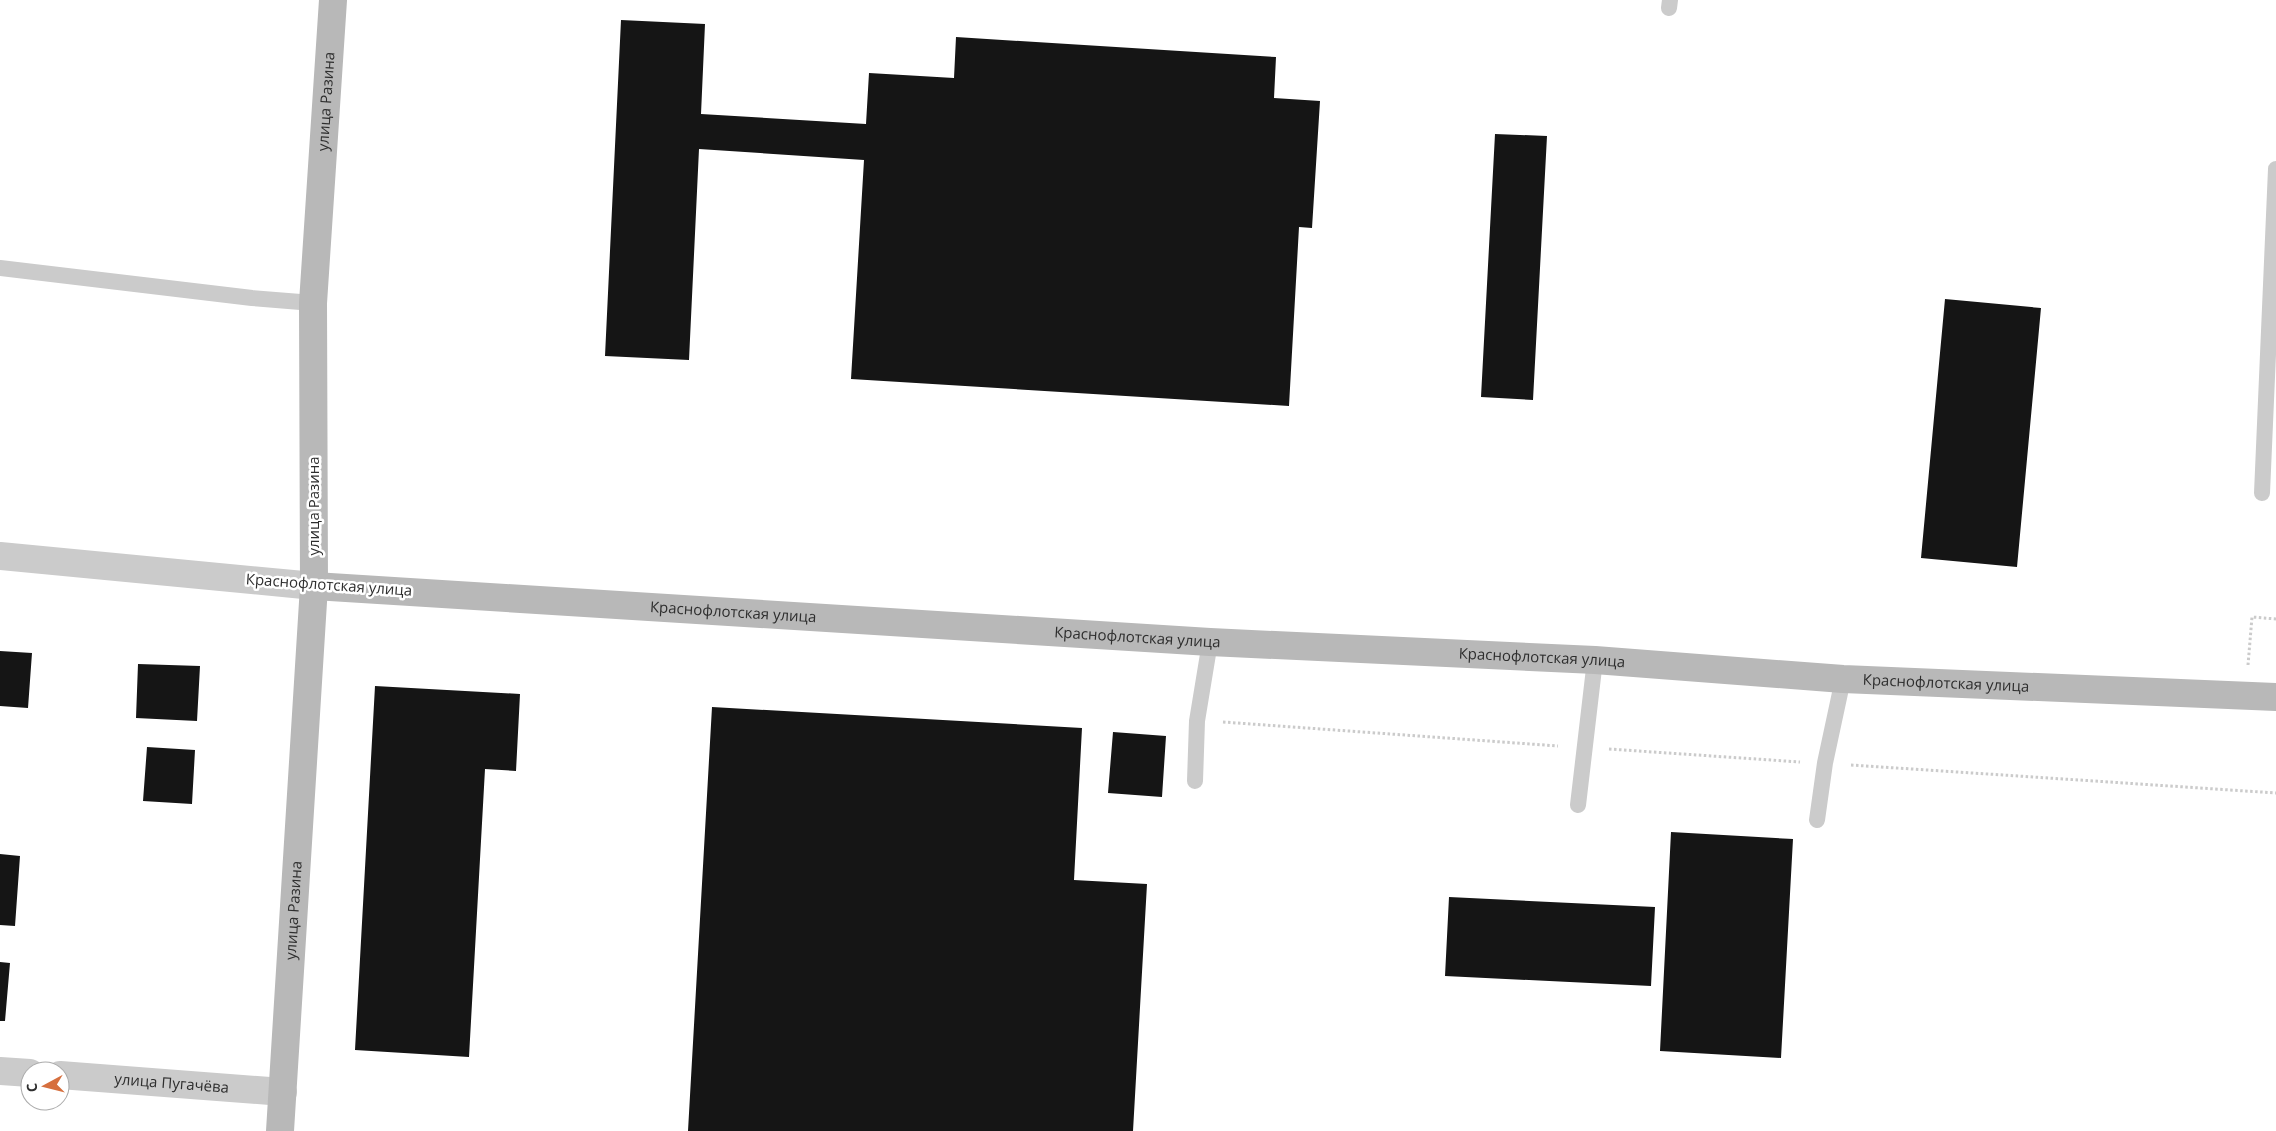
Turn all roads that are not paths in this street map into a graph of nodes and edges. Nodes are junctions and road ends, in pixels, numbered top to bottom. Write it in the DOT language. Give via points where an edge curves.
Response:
graph roads {
  1 [pos="333,0"];
  2 [pos="2276,169"];
  3 [pos="0,268"];
  4 [pos="313,303"];
  5 [pos="2262,493"];
  6 [pos="0,556"];
  7 [pos="314,586"];
  8 [pos="1210,642"];
  9 [pos="1595,660"];
  10 [pos="1843,679"];
  11 [pos="2276,697"];
  12 [pos="1195,781"];
  13 [pos="1578,804"];
  14 [pos="1817,820"];
  15 [pos="0,1071"];
  16 [pos="20,1072"];
  17 [pos="70,1076"];
  18 [pos="283,1092"];
  19 [pos="280,1131"];
  1 -- 4 [label="street, улица Разина"];
  2 -- 5 [label="lane"];
  3 -- 4 [label="lane"];
  4 -- 7 [label="street, улица Разина"];
  6 -- 7 [label="street, Краснофлотская улица"];
  7 -- 8 [label="street, Краснофлотская улица"];
  7 -- 18 [label="street, улица Разина"];
  8 -- 9 [label="street, Краснофлотская улица"];
  8 -- 12 [label="lane" via="1197,721"];
  9 -- 10 [label="street, Краснофлотская улица"];
  9 -- 13 [label="lane"];
  10 -- 11 [label="street, Краснофлотская улица"];
  10 -- 14 [label="lane"];
  15 -- 16 [label="street"];
  17 -- 18 [label="street, улица Пугачёва"];
  18 -- 19 [label="street, улица Разина"];
}
